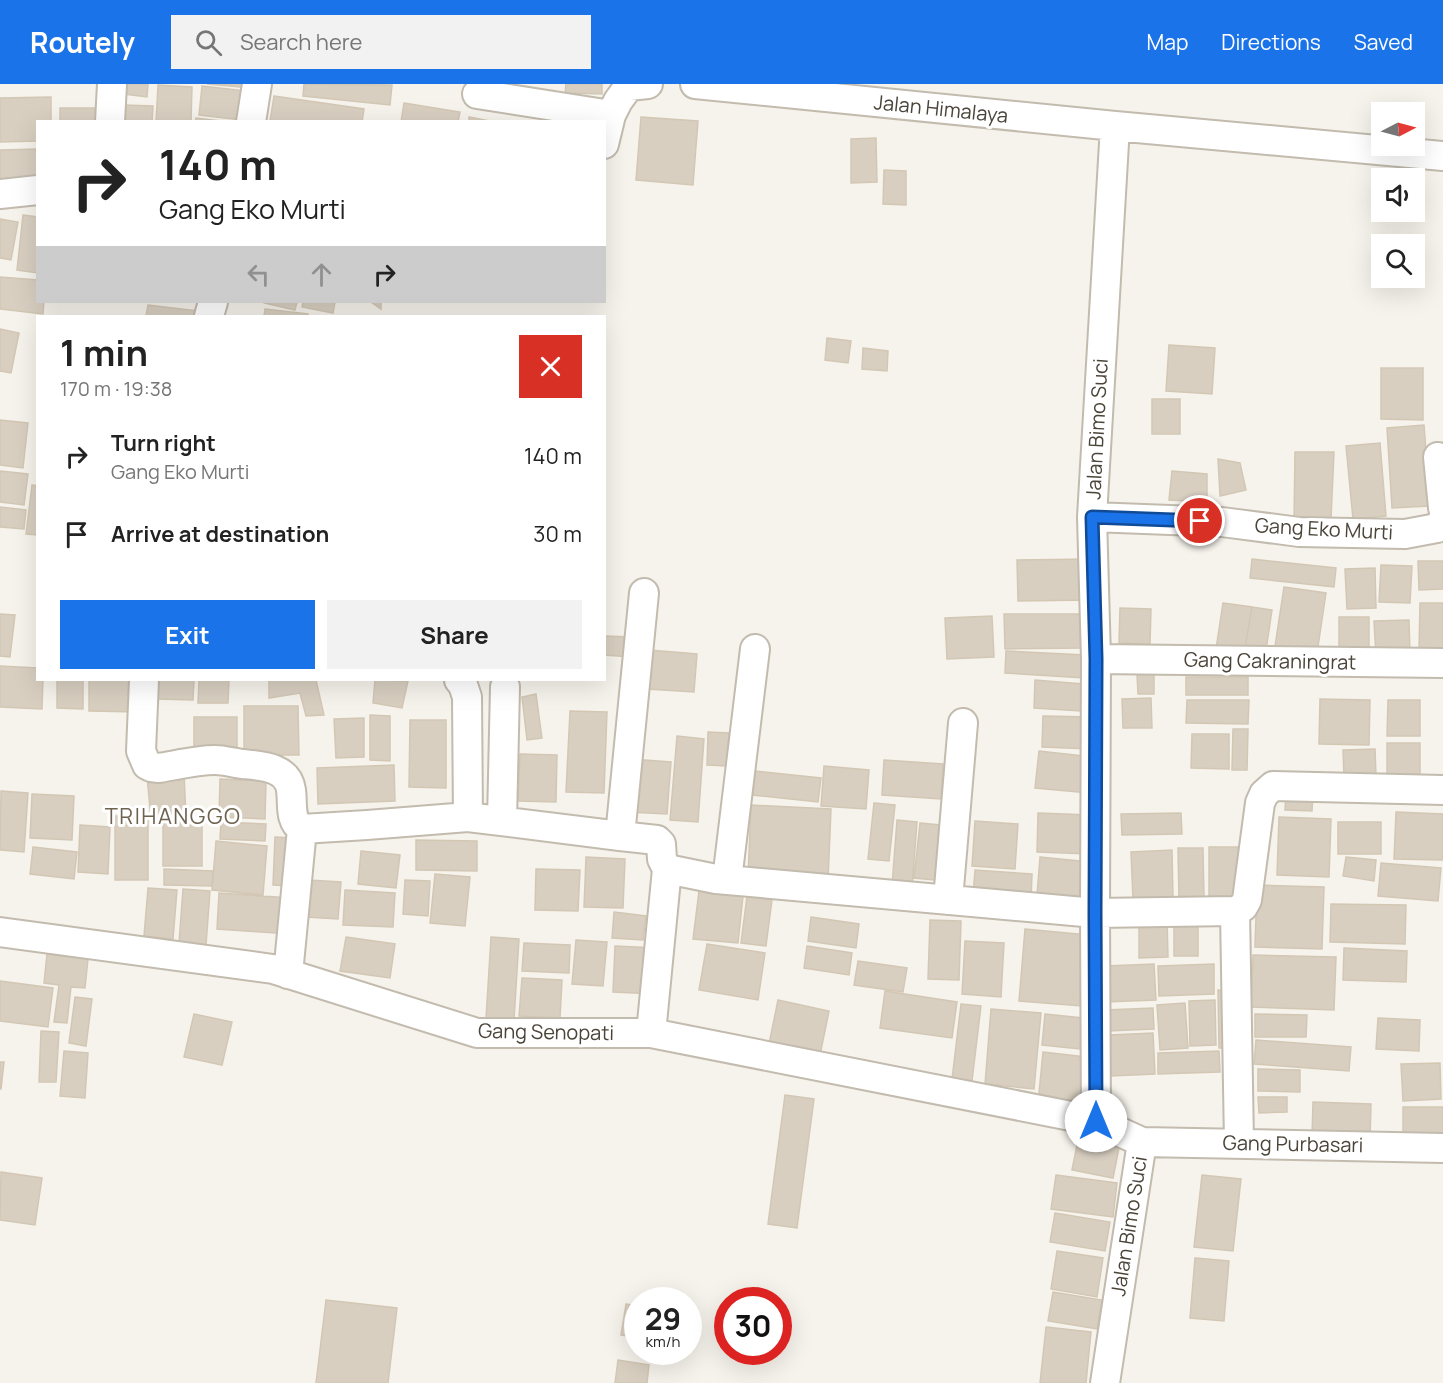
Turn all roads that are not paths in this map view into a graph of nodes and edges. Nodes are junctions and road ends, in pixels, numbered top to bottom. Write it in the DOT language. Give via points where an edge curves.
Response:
graph roads {
  1 [pos="112,84"];
  2 [pos="258,84"];
  3 [pos="695,84"];
  4 [pos="636,85"];
  5 [pos="477,94"];
  6 [pos="611,115"];
  7 [pos="110,120"];
  8 [pos="251,120"];
  9 [pos="1115,126"];
  10 [pos="606,136"];
  11 [pos="1443,156"];
  12 [pos="36,190"];
  13 [pos="0,194"];
  14 [pos="1438,457"];
  15 [pos="1443,508"];
  16 [pos="1092,517"];
  17 [pos="1443,519"];
  18 [pos="644,593"];
  19 [pos="755,649"];
  20 [pos="1096,659"];
  21 [pos="1443,663"];
  22 [pos="144,681"];
  23 [pos="460,681"];
  24 [pos="505,687"];
  25 [pos="963,723"];
  26 [pos="1443,790"];
  27 [pos="468,817"];
  28 [pos="502,821"];
  29 [pos="302,829"];
  30 [pos="620,836"];
  31 [pos="668,869"];
  32 [pos="727,880"];
  33 [pos="948,900"];
  34 [pos="1235,911"];
  35 [pos="1095,913"];
  36 [pos="0,932"];
  37 [pos="288,974"];
  38 [pos="651,1033"];
  39 [pos="1096,1121"];
  40 [pos="1142,1142"];
  41 [pos="1239,1143"];
  42 [pos="1443,1148"];
  43 [pos="1105,1383"];
  1 -- 7 [label="street"];
  2 -- 8 [label="street"];
  3 -- 9 [label="street, Jalan Himalaya"];
  4 -- 6 [label="street" via="618,101"];
  5 -- 6 [label="street"];
  6 -- 10 [label="street"];
  9 -- 11 [label="street, Jalan Himalaya"];
  9 -- 16 [label="street, Jalan Bimo Suci"];
  12 -- 13 [label="street"];
  14 -- 15 [label="street"];
  16 -- 17 [label="street, Gang Eko Murti" via="1222,522 1299,532 1405,534 1437,528"];
  16 -- 20 [label="street, Jalan Bimo Suci"];
  18 -- 30 [label="street"];
  19 -- 32 [label="street"];
  20 -- 21 [label="street, Gang Cakraningrat"];
  20 -- 35 [label="street, Jalan Bimo Suci"];
  22 -- 29 [label="street" via="141,751 147,765 159,768 215,760 266,766 289,780 293,816"];
  23 -- 27 [label="street" via="467,697"];
  24 -- 28 [label="street"];
  25 -- 33 [label="street"];
  26 -- 34 [label="street" via="1273,786 1260,803 1247,900"];
  27 -- 28 [label="street"];
  27 -- 29 [label="street"];
  28 -- 30 [label="street"];
  29 -- 37 [label="street"];
  30 -- 31 [label="street" via="657,840 662,844 662,859"];
  31 -- 32 [label="street"];
  31 -- 38 [label="street"];
  32 -- 33 [label="street"];
  33 -- 35 [label="street"];
  34 -- 35 [label="street"];
  34 -- 41 [label="street"];
  35 -- 39 [label="street, Jalan Bimo Suci"];
  36 -- 37 [label="street, Gang Senopati"];
  37 -- 38 [label="street, Gang Senopati" via="477,1033"];
  38 -- 39 [label="street, Gang Senopati"];
  39 -- 40 [label="street, Jalan Bimo Suci"];
  40 -- 41 [label="street, Gang Purbasari"];
  40 -- 43 [label="street, Jalan Bimo Suci"];
  41 -- 42 [label="street, Gang Purbasari"];
}
